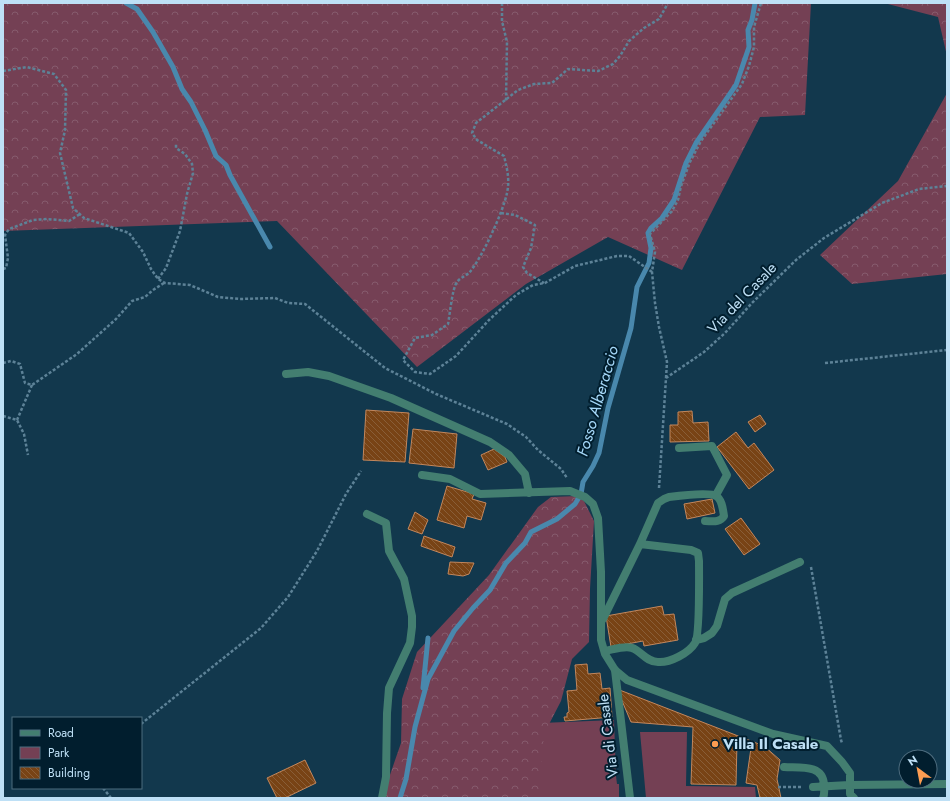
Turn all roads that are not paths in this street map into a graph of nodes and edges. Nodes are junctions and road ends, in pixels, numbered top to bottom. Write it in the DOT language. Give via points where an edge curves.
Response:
graph roads {
  1 [pos="286,374"];
  2 [pos="679,448"];
  3 [pos="422,475"];
  4 [pos="529,493"];
  5 [pos="716,496"];
  6 [pos="367,514"];
  7 [pos="705,521"];
  8 [pos="640,544"];
  9 [pos="800,562"];
  10 [pos="602,622"];
  11 [pos="696,640"];
  12 [pos="605,651"];
  13 [pos="615,670"];
  14 [pos="784,767"];
  15 [pos="947,784"];
  16 [pos="849,785"];
  17 [pos="824,786"];
  18 [pos="813,787"];
  19 [pos="382,798"];
  20 [pos="630,798"];
  21 [pos="823,798"];
  22 [pos="854,798"];
  1 -- 4 [label="street" via="308,372 329,376 391,398 490,442 509,455 524,474"];
  2 -- 5 [label="street" via="712,446 727,475"];
  3 -- 4 [label="street" via="450,479 480,494"];
  4 -- 10 [label="street" via="572,492 585,497 593,504 598,518"];
  5 -- 7 [label="street" via="720,500 724,516 718,521"];
  5 -- 8 [label="street" via="708,494 669,497 658,503"];
  6 -- 19 [label="street" via="386,523 389,551 404,579 412,616 410,643 389,688 386,777"];
  8 -- 10 [label="street"];
  8 -- 11 [label="street" via="698,553"];
  9 -- 11 [label="street" via="732,593 725,599 717,626 712,633"];
  10 -- 12 [label="street" via="601,640"];
  11 -- 12 [label="street" via="684,654 658,662 648,659 630,647"];
  12 -- 13 [label="street"];
  13 -- 16 [label="street" via="627,680 774,734 827,746 850,773"];
  13 -- 20 [label="street, Via di Casale"];
  14 -- 17 [label="street" via="814,769 820,772"];
  15 -- 16 [label="street"];
  16 -- 17 [label="street"];
  16 -- 22 [label="street" via="850,794"];
  17 -- 18 [label="street"];
  17 -- 21 [label="street"];
}
